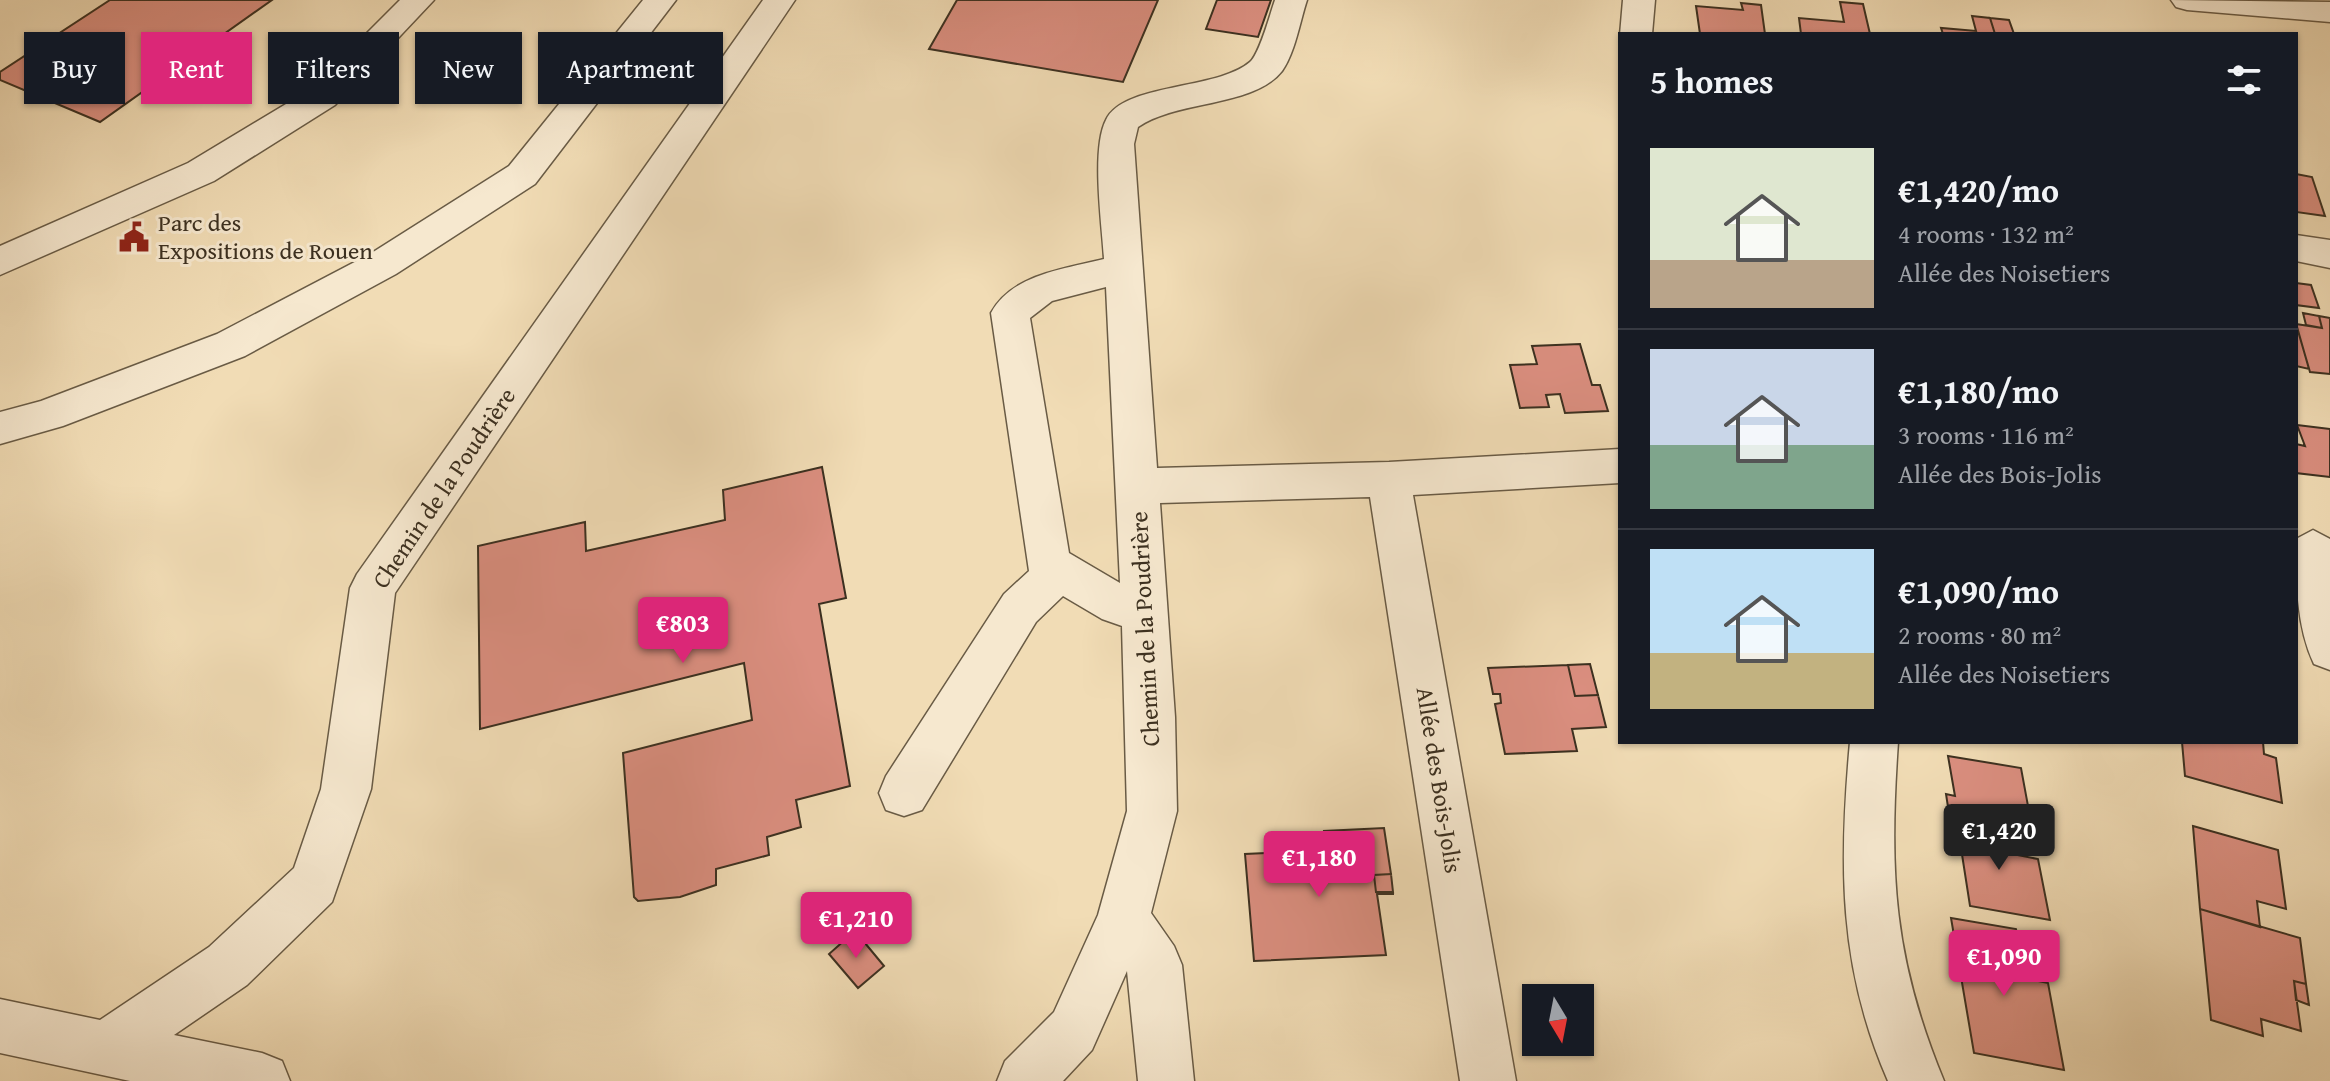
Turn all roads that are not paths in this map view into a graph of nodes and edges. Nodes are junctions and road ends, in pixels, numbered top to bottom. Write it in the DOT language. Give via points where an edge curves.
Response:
graph roads {
  1 [pos="418,0"];
  2 [pos="660,0"];
  3 [pos="779,0"];
  4 [pos="1291,0"];
  5 [pos="1639,0"];
  6 [pos="2187,0"];
  7 [pos="2330,12"];
  8 [pos="1636,32"];
  9 [pos="2298,248"];
  10 [pos="2330,254"];
  11 [pos="0,261"];
  12 [pos="1124,268"];
  13 [pos="0,428"];
  14 [pos="1618,466"];
  15 [pos="1389,479"];
  16 [pos="1137,486"];
  17 [pos="2313,549"];
  18 [pos="1059,571"];
  19 [pos="1145,612"];
  20 [pos="2330,649"];
  21 [pos="1874,744"];
  22 [pos="904,793"];
  23 [pos="1123,919"];
  24 [pos="0,1026"];
  25 [pos="108,1047"];
  26 [pos="262,1081"];
  27 [pos="1025,1081"];
  28 [pos="1166,1081"];
  29 [pos="1488,1081"];
  30 [pos="1916,1081"];
  1 -- 11 [label="street" via="323,97 201,172"];
  2 -- 13 [label="street" via="522,175 383,264 231,345"];
  3 -- 25 [label="street, Chemin de la Poudrière" via="373,588 346,789 314,884 228,966"];
  4 -- 12 [label="street, Chemin de la Poudrière" via="1268,66 1244,82 1143,107 1122,121 1116,144"];
  5 -- 8 [label="street"];
  6 -- 7 [label="street"];
  9 -- 10 [label="street"];
  12 -- 16 [label="street, Chemin de la Poudrière"];
  12 -- 18 [label="street" via="1039,290 1010,313 1048,564"];
  14 -- 15 [label="street"];
  15 -- 16 [label="street"];
  15 -- 29 [label="street, Allée des Bois-Jolis"];
  16 -- 19 [label="street, Chemin de la Poudrière"];
  17 -- 20 [label="street"];
  18 -- 19 [label="street" via="1118,605"];
  18 -- 22 [label="street" via="1020,608"];
  19 -- 23 [label="street, Chemin de la Poudrière" via="1152,811"];
  21 -- 30 [label="street" via="1867,828 1873,927 1887,996"];
  23 -- 27 [label="street, Chemin de la Poudrière" via="1073,1031"];
  23 -- 28 [label="street" via="1155,965"];
  24 -- 25 [label="street"];
  25 -- 26 [label="street"];
}
